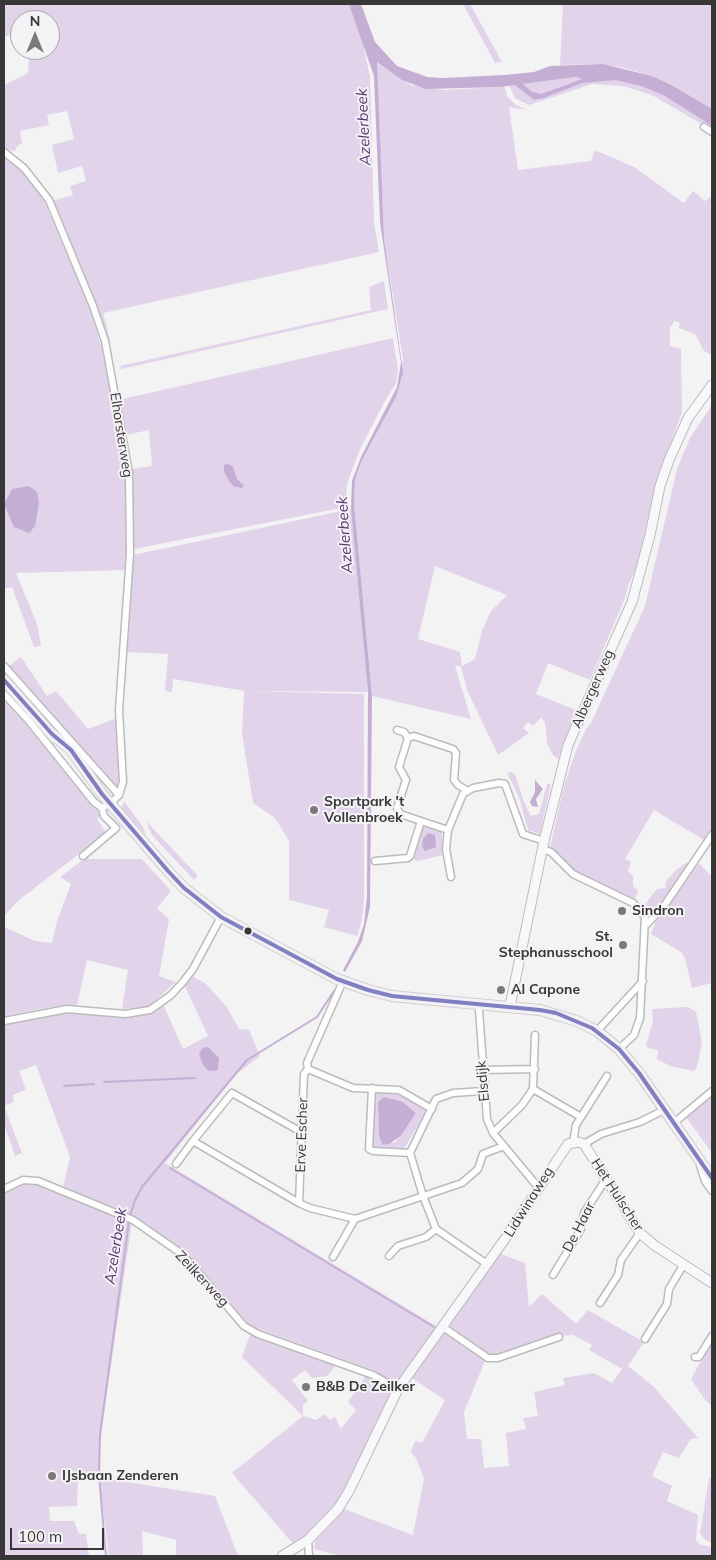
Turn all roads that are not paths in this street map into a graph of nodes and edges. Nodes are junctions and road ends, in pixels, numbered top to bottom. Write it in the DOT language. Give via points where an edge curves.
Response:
graph roads {
  1 [pos="704,127"];
  2 [pos="712,132"];
  3 [pos="4,152"];
  4 [pos="712,385"];
  5 [pos="4,666"];
  6 [pos="4,680"];
  7 [pos="4,694"];
  8 [pos="397,730"];
  9 [pos="408,738"];
  10 [pos="468,791"];
  11 [pos="119,795"];
  12 [pos="106,806"];
  13 [pos="422,821"];
  14 [pos="448,830"];
  15 [pos="712,835"];
  16 [pos="543,845"];
  17 [pos="83,856"];
  18 [pos="375,861"];
  19 [pos="451,877"];
  20 [pos="221,916"];
  21 [pos="646,924"];
  22 [pos="343,981"];
  23 [pos="642,981"];
  24 [pos="510,1006"];
  25 [pos="479,1010"];
  26 [pos="4,1021"];
  27 [pos="597,1031"];
  28 [pos="535,1035"];
  29 [pos="619,1049"];
  30 [pos="308,1069"];
  31 [pos="535,1069"];
  32 [pos="482,1070"];
  33 [pos="607,1076"];
  34 [pos="372,1088"];
  35 [pos="532,1089"];
  36 [pos="484,1091"];
  37 [pos="712,1091"];
  38 [pos="432,1108"];
  39 [pos="666,1109"];
  40 [pos="581,1118"];
  41 [pos="675,1122"];
  42 [pos="303,1133"];
  43 [pos="494,1133"];
  44 [pos="684,1135"];
  45 [pos="193,1141"];
  46 [pos="573,1142"];
  47 [pos="584,1144"];
  48 [pos="504,1146"];
  49 [pos="410,1152"];
  50 [pos="700,1161"];
  51 [pos="176,1164"];
  52 [pos="712,1170"];
  53 [pos="712,1178"];
  54 [pos="606,1179"];
  55 [pos="538,1187"];
  56 [pos="4,1189"];
  57 [pos="712,1191"];
  58 [pos="423,1196"];
  59 [pos="299,1203"];
  60 [pos="355,1219"];
  61 [pos="436,1229"];
  62 [pos="640,1233"];
  63 [pos="389,1256"];
  64 [pos="333,1257"];
  65 [pos="487,1264"];
  66 [pos="684,1264"];
  67 [pos="553,1275"];
  68 [pos="712,1283"];
  69 [pos="600,1303"];
  70 [pos="443,1327"];
  71 [pos="712,1336"];
  72 [pos="559,1338"];
  73 [pos="645,1339"];
  74 [pos="695,1357"];
  75 [pos="398,1389"];
  76 [pos="308,1540"];
  77 [pos="282,1556"];
  78 [pos="309,1556"];
  1 -- 2 [label="street"];
  3 -- 11 [label="street, Elhorsterweg" via="24,168 49,200 105,341 121,419 129,473 130,554 119,710 123,772"];
  4 -- 16 [label="street, Albergerweg" via="688,418 669,460 632,602 568,745"];
  5 -- 11 [label="street"];
  6 -- 12 [label="main road" via="52,734 71,750 102,794"];
  7 -- 12 [label="street" via="94,802"];
  8 -- 9 [label="street"];
  9 -- 10 [label="street" via="414,736 453,749 456,753 454,780"];
  9 -- 13 [label="street" via="399,766 406,780 397,808 400,814"];
  10 -- 14 [label="street" via="463,794"];
  10 -- 16 [label="street" via="505,784 523,834"];
  11 -- 12 [label="street"];
  12 -- 17 [label="street" via="104,816 116,828"];
  12 -- 20 [label="main road" via="184,888"];
  13 -- 14 [label="street"];
  13 -- 18 [label="street" via="408,858"];
  14 -- 19 [label="street" via="446,849"];
  15 -- 21 [label="street" via="664,906"];
  16 -- 21 [label="street" via="573,874 633,903 644,915"];
  16 -- 24 [label="street, Albergerweg"];
  20 -- 22 [label="main road"];
  20 -- 26 [label="street" via="192,969 171,995 150,1010 125,1014 67,1009"];
  21 -- 23 [label="street"];
  22 -- 24 [label="main road" via="392,996"];
  22 -- 30 [label="street, Erve Escher" via="307,1063"];
  23 -- 27 [label="street"];
  23 -- 29 [label="street" via="638,1029"];
  24 -- 27 [label="main road" via="556,1013"];
  25 -- 32 [label="street, Elsdijk"];
  27 -- 29 [label="main road"];
  28 -- 31 [label="street"];
  29 -- 39 [label="main road"];
  30 -- 34 [label="street" via="353,1088"];
  30 -- 42 [label="street, Erve Escher" via="304,1074"];
  31 -- 32 [label="street"];
  31 -- 35 [label="street"];
  32 -- 36 [label="street, Elsdijk"];
  33 -- 40 [label="street, Lidwinaweg"];
  34 -- 38 [label="street" via="399,1090"];
  34 -- 49 [label="street" via="369,1149 373,1152"];
  35 -- 40 [label="street"];
  35 -- 43 [label="street" via="522,1105"];
  36 -- 38 [label="street" via="453,1092 436,1099"];
  36 -- 43 [label="street, Elsdijk" via="487,1119"];
  37 -- 41 [label="street"];
  38 -- 49 [label="street"];
  39 -- 41 [label="main road"];
  39 -- 47 [label="street"];
  40 -- 46 [label="street, Lidwinaweg" via="576,1125"];
  41 -- 44 [label="main road"];
  42 -- 45 [label="street" via="232,1093"];
  42 -- 59 [label="street, Erve Escher"];
  43 -- 48 [label="street, Elsdijk"];
  44 -- 50 [label="main road"];
  44 -- 52 [label="main road"];
  45 -- 51 [label="street"];
  45 -- 59 [label="street"];
  46 -- 47 [label="street, Het Hulscher"];
  46 -- 55 [label="street, Lidwinaweg" via="564,1146"];
  47 -- 54 [label="street, Het Hulscher"];
  48 -- 55 [label="street, Elsdijk"];
  48 -- 58 [label="street" via="483,1154 478,1170 466,1181"];
  49 -- 58 [label="street"];
  50 -- 53 [label="main road"];
  50 -- 57 [label="street" via="700,1169"];
  54 -- 62 [label="street, Het Hulscher"];
  54 -- 67 [label="street, De Haar" via="584,1213 581,1229"];
  55 -- 65 [label="street, Lidwinaweg"];
  56 -- 75 [label="street, Zeilkerweg" via="23,1180 38,1181 131,1219 192,1265 244,1326 258,1334 373,1375"];
  58 -- 60 [label="street"];
  58 -- 61 [label="street"];
  59 -- 60 [label="street"];
  60 -- 64 [label="street"];
  61 -- 63 [label="street" via="426,1237 398,1246"];
  61 -- 65 [label="street"];
  62 -- 66 [label="street, Het Hulscher"];
  62 -- 69 [label="street" via="621,1260 618,1275"];
  65 -- 70 [label="street, Lidwinaweg"];
  66 -- 68 [label="street, Het Hulscher"];
  66 -- 73 [label="street" via="670,1289 667,1304"];
  70 -- 72 [label="street" via="488,1358 498,1358"];
  70 -- 75 [label="street, Lidwinaweg"];
  71 -- 74 [label="street" via="699,1357"];
  75 -- 76 [label="street, Lidwinaweg" via="349,1491 331,1518"];
  76 -- 77 [label="street, Lidwinaweg"];
  76 -- 78 [label="street"];
}
